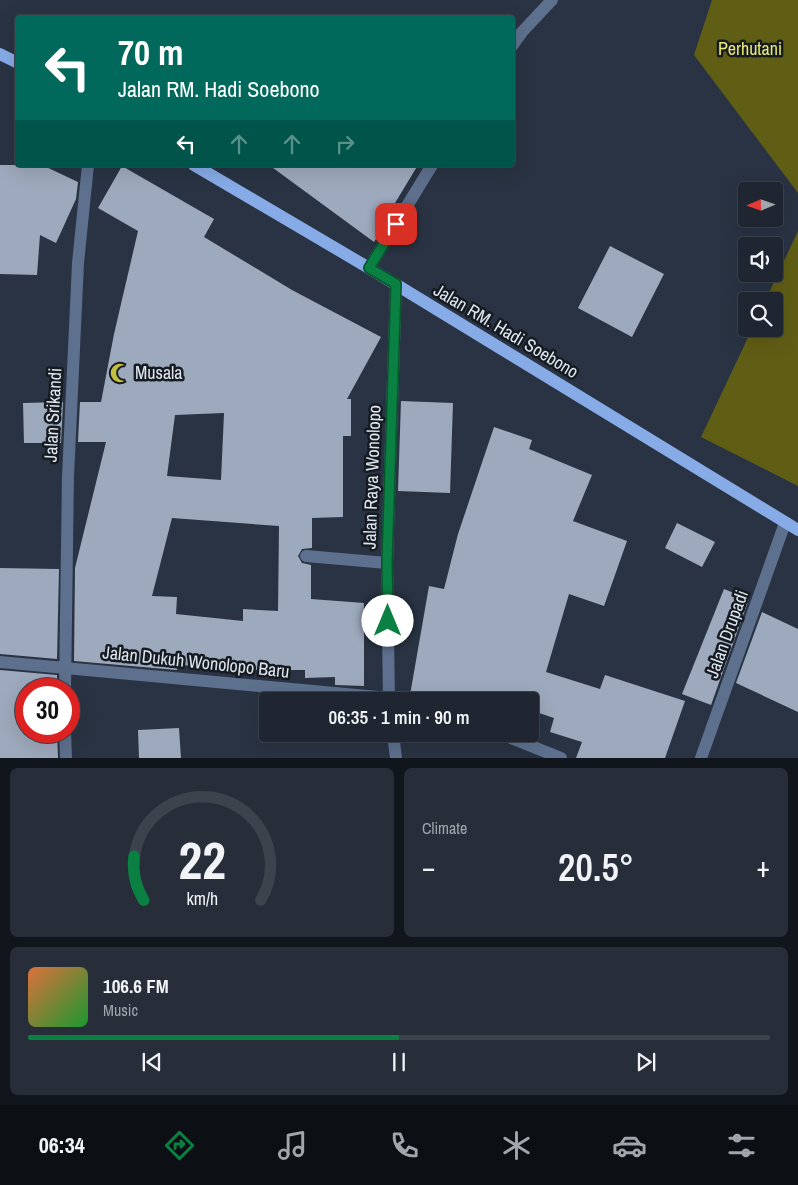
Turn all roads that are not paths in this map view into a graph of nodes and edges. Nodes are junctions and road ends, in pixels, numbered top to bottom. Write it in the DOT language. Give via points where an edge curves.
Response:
graph roads {
  1 [pos="552,0"];
  2 [pos="515,42"];
  3 [pos="0,54"];
  4 [pos="15,62"];
  5 [pos="88,167"];
  6 [pos="197,167"];
  7 [pos="431,167"];
  8 [pos="369,268"];
  9 [pos="396,284"];
  10 [pos="785,523"];
  11 [pos="798,530"];
  12 [pos="306,556"];
  13 [pos="387,562"];
  14 [pos="0,662"];
  15 [pos="64,666"];
  16 [pos="65,678"];
  17 [pos="316,692"];
  18 [pos="393,692"];
  19 [pos="394,742"];
  20 [pos="521,742"];
  21 [pos="65,743"];
  22 [pos="66,758"];
  23 [pos="396,758"];
  24 [pos="561,758"];
  25 [pos="701,758"];
  1 -- 2 [label="street"];
  3 -- 4 [label="main road"];
  5 -- 15 [label="street, Jalan Srikandi" via="77,273"];
  6 -- 8 [label="main road, Jalan RM. Hadi Soebono"];
  7 -- 8 [label="street"];
  8 -- 9 [label="main road, Jalan RM. Hadi Soebono"];
  9 -- 10 [label="main road, Jalan RM. Hadi Soebono"];
  9 -- 13 [label="street, Jalan Raya Wonolopo"];
  10 -- 11 [label="main road, Jalan RM. Hadi Soebono"];
  10 -- 25 [label="street, Jalan Drupadi"];
  12 -- 13 [label="street"];
  13 -- 18 [label="street, Jalan Raya Wonolopo"];
  14 -- 15 [label="street, Jalan Dukuh Wonolopo Baru"];
  15 -- 16 [label="street, Jalan Srikandi"];
  15 -- 17 [label="street, Jalan Dukuh Wonolopo Baru"];
  19 -- 23 [label="street"];
  20 -- 24 [label="street"];
  21 -- 22 [label="street"];
}
